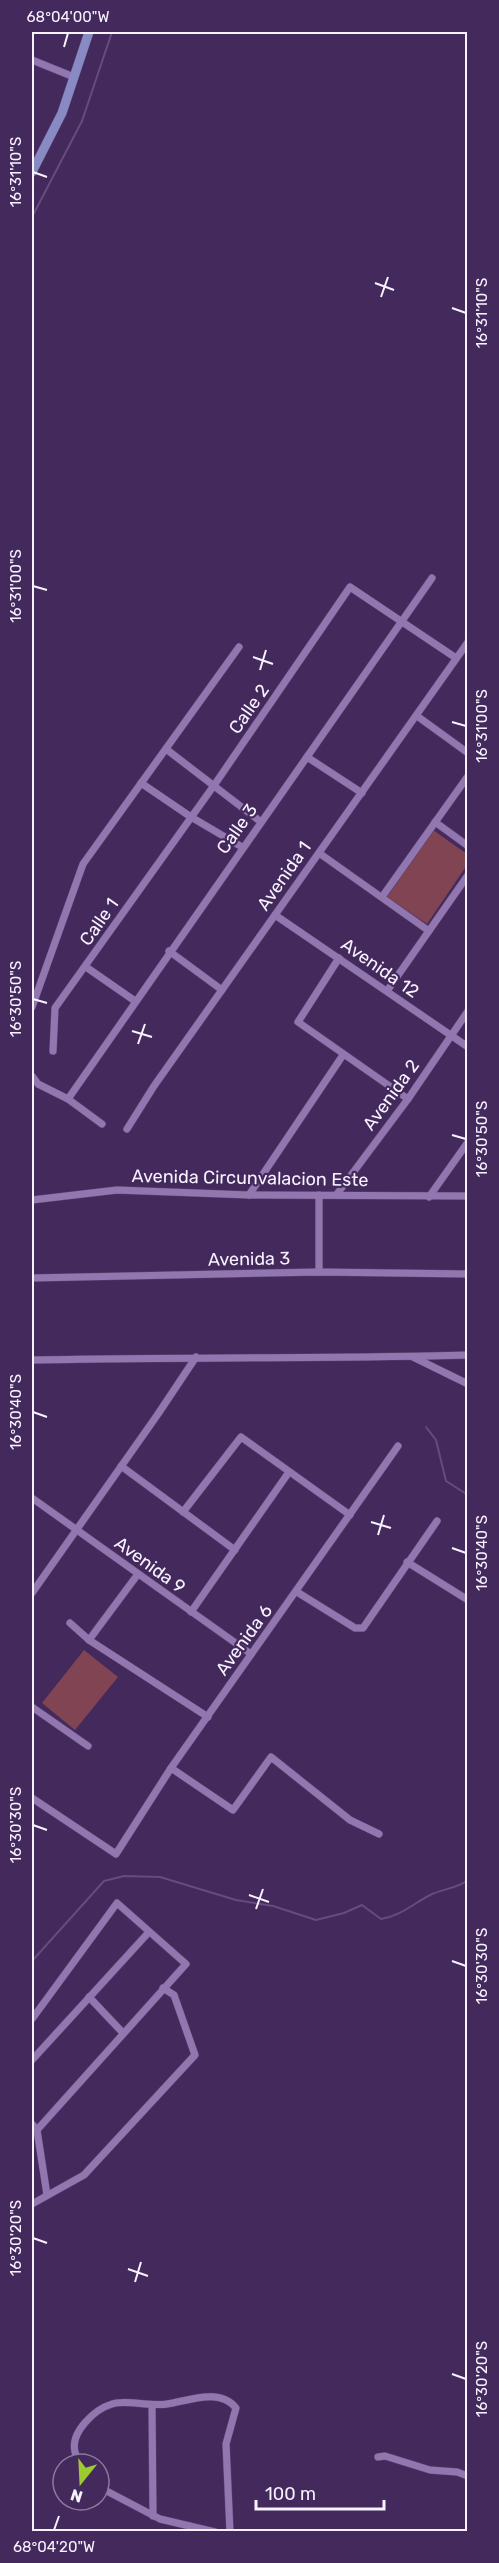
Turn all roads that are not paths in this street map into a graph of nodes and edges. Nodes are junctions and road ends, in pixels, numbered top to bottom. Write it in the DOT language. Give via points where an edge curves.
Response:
graph roads {
  1 [pos="89,32"];
  2 [pos="32,60"];
  3 [pos="74,77"];
  4 [pos="32,172"];
  5 [pos="432,578"];
  6 [pos="402,621"];
  7 [pos="468,642"];
  8 [pos="239,647"];
  9 [pos="456,658"];
  10 [pos="417,716"];
  11 [pos="166,749"];
  12 [pos="468,753"];
  13 [pos="308,757"];
  14 [pos="468,776"];
  15 [pos="141,783"];
  16 [pos="215,784"];
  17 [pos="362,793"];
  18 [pos="191,817"];
  19 [pos="261,822"];
  20 [pos="435,822"];
  21 [pos="468,846"];
  22 [pos="242,847"];
  23 [pos="319,853"];
  24 [pos="468,875"];
  25 [pos="382,897"];
  26 [pos="275,915"];
  27 [pos="429,931"];
  28 [pos="169,951"];
  29 [pos="339,958"];
  30 [pos="86,967"];
  31 [pos="222,990"];
  32 [pos="387,991"];
  33 [pos="135,1001"];
  34 [pos="32,1007"];
  35 [pos="468,1011"];
  36 [pos="451,1036"];
  37 [pos="468,1047"];
  38 [pos="53,1051"];
  39 [pos="343,1055"];
  40 [pos="32,1076"];
  41 [pos="68,1099"];
  42 [pos="408,1100"];
  43 [pos="102,1124"];
  44 [pos="127,1129"];
  45 [pos="468,1142"];
  46 [pos="337,1194"];
  47 [pos="249,1195"];
  48 [pos="319,1195"];
  49 [pos="468,1196"];
  50 [pos="429,1197"];
  51 [pos="32,1200"];
  52 [pos="319,1272"];
  53 [pos="468,1274"];
  54 [pos="32,1278"];
  55 [pos="468,1355"];
  56 [pos="196,1357"];
  57 [pos="412,1357"];
  58 [pos="32,1360"];
  59 [pos="468,1384"];
  60 [pos="398,1446"];
  61 [pos="122,1466"];
  62 [pos="289,1472"];
  63 [pos="32,1498"];
  64 [pos="183,1512"];
  65 [pos="350,1515"];
  66 [pos="437,1521"];
  67 [pos="76,1531"];
  68 [pos="235,1550"];
  69 [pos="407,1562"];
  70 [pos="138,1574"];
  71 [pos="32,1591"];
  72 [pos="297,1592"];
  73 [pos="468,1600"];
  74 [pos="191,1612"];
  75 [pos="70,1623"];
  76 [pos="89,1640"];
  77 [pos="251,1654"];
  78 [pos="32,1707"];
  79 [pos="208,1717"];
  80 [pos="88,1746"];
  81 [pos="171,1768"];
  82 [pos="32,1798"];
  83 [pos="379,1834"];
  84 [pos="149,1932"];
  85 [pos="163,1988"];
  86 [pos="89,1996"];
  87 [pos="32,2019"];
  88 [pos="123,2033"];
  89 [pos="34,2050"];
  90 [pos="32,2060"];
  91 [pos="34,2127"];
  92 [pos="47,2195"];
  93 [pos="32,2204"];
  94 [pos="152,2405"];
  95 [pos="75,2452"];
  96 [pos="378,2457"];
  97 [pos="468,2476"];
  98 [pos="111,2493"];
  99 [pos="153,2516"];
  100 [pos="215,2532"];
  101 [pos="230,2532"];
  1 -- 3 [label="street"];
  2 -- 3 [label="street"];
  3 -- 4 [label="street" via="58,123"];
  5 -- 6 [label="street, Calle 3"];
  6 -- 9 [label="street"];
  6 -- 13 [label="street, Calle 3"];
  6 -- 16 [label="street, Calle 2" via="350,587"];
  7 -- 9 [label="street, Avenida 1"];
  8 -- 11 [label="street"];
  9 -- 10 [label="street, Avenida 1"];
  10 -- 12 [label="street"];
  10 -- 17 [label="street, Avenida 1"];
  11 -- 15 [label="street"];
  11 -- 16 [label="street"];
  13 -- 17 [label="street"];
  13 -- 19 [label="street, Calle 3"];
  14 -- 20 [label="street"];
  15 -- 18 [label="street"];
  15 -- 34 [label="street" via="83,864"];
  16 -- 18 [label="street, Calle 2"];
  16 -- 19 [label="street"];
  17 -- 23 [label="street, Avenida 1"];
  18 -- 22 [label="street"];
  18 -- 30 [label="street, Calle 1"];
  19 -- 22 [label="street, Calle 3"];
  20 -- 21 [label="street"];
  20 -- 25 [label="street"];
  22 -- 28 [label="street, Calle 3"];
  23 -- 25 [label="street"];
  23 -- 26 [label="street, Avenida 1"];
  24 -- 27 [label="street"];
  25 -- 27 [label="street"];
  26 -- 29 [label="street, Avenida 12"];
  26 -- 31 [label="street, Avenida 1"];
  27 -- 32 [label="street"];
  28 -- 31 [label="street"];
  28 -- 33 [label="street, Calle 3"];
  29 -- 32 [label="street, Avenida 12"];
  29 -- 39 [label="street" via="298,1022"];
  30 -- 33 [label="street"];
  30 -- 38 [label="street, Calle 1" via="54,1008"];
  31 -- 44 [label="street, Avenida 1"];
  32 -- 36 [label="street, Avenida 12"];
  33 -- 41 [label="street, Calle 3"];
  35 -- 36 [label="street, Avenida 2"];
  36 -- 37 [label="street, Avenida 12"];
  36 -- 42 [label="street, Avenida 2"];
  39 -- 42 [label="street"];
  39 -- 47 [label="street"];
  40 -- 41 [label="street" via="38,1084"];
  41 -- 43 [label="street"];
  42 -- 46 [label="street, Avenida 2"];
  45 -- 50 [label="street"];
  46 -- 48 [label="street, Avenida Circunvalacion Este"];
  46 -- 50 [label="street, Avenida Circunvalacion Este"];
  47 -- 48 [label="street, Avenida Circunvalacion Este"];
  47 -- 51 [label="street, Avenida Circunvalacion Este" via="117,1190"];
  48 -- 52 [label="street"];
  49 -- 50 [label="street, Avenida Circunvalacion Este"];
  52 -- 53 [label="street, Avenida 3"];
  52 -- 54 [label="street, Avenida 3"];
  55 -- 57 [label="street"];
  56 -- 57 [label="street"];
  56 -- 58 [label="street"];
  56 -- 61 [label="street"];
  57 -- 59 [label="street"];
  60 -- 65 [label="street, Avenida 6"];
  61 -- 64 [label="street"];
  61 -- 67 [label="street"];
  62 -- 64 [label="street" via="241,1437"];
  62 -- 65 [label="street"];
  62 -- 68 [label="street"];
  63 -- 67 [label="street, Avenida 9"];
  64 -- 68 [label="street"];
  65 -- 72 [label="street, Avenida 6"];
  66 -- 69 [label="street"];
  67 -- 70 [label="street, Avenida 9"];
  67 -- 71 [label="street"];
  68 -- 74 [label="street"];
  69 -- 72 [label="street" via="363,1628 355,1628"];
  69 -- 73 [label="street"];
  70 -- 74 [label="street, Avenida 9"];
  70 -- 76 [label="street"];
  72 -- 77 [label="street, Avenida 6"];
  74 -- 77 [label="street, Avenida 9"];
  75 -- 76 [label="street"];
  76 -- 79 [label="street"];
  77 -- 79 [label="street, Avenida 6"];
  78 -- 80 [label="street"];
  79 -- 81 [label="street, Avenida 6"];
  81 -- 82 [label="street, Avenida 6" via="116,1854"];
  81 -- 83 [label="street" via="233,1810 272,1757 350,1820"];
  84 -- 85 [label="street" via="186,1964"];
  84 -- 86 [label="street"];
  84 -- 87 [label="street" via="117,1903"];
  85 -- 88 [label="street"];
  85 -- 92 [label="street" via="174,1995 195,2055 84,2175"];
  86 -- 88 [label="street"];
  86 -- 89 [label="street"];
  88 -- 91 [label="street"];
  89 -- 90 [label="street"];
  91 -- 92 [label="street"];
  92 -- 93 [label="street"];
  94 -- 95 [label="street" via="112,2404 92,2416 76,2435"];
  94 -- 99 [label="street"];
  94 -- 101 [label="street" via="215,2397 230,2400 236,2408 226,2444"];
  96 -- 97 [label="street"];
  98 -- 99 [label="street"];
  99 -- 100 [label="street"];
}
